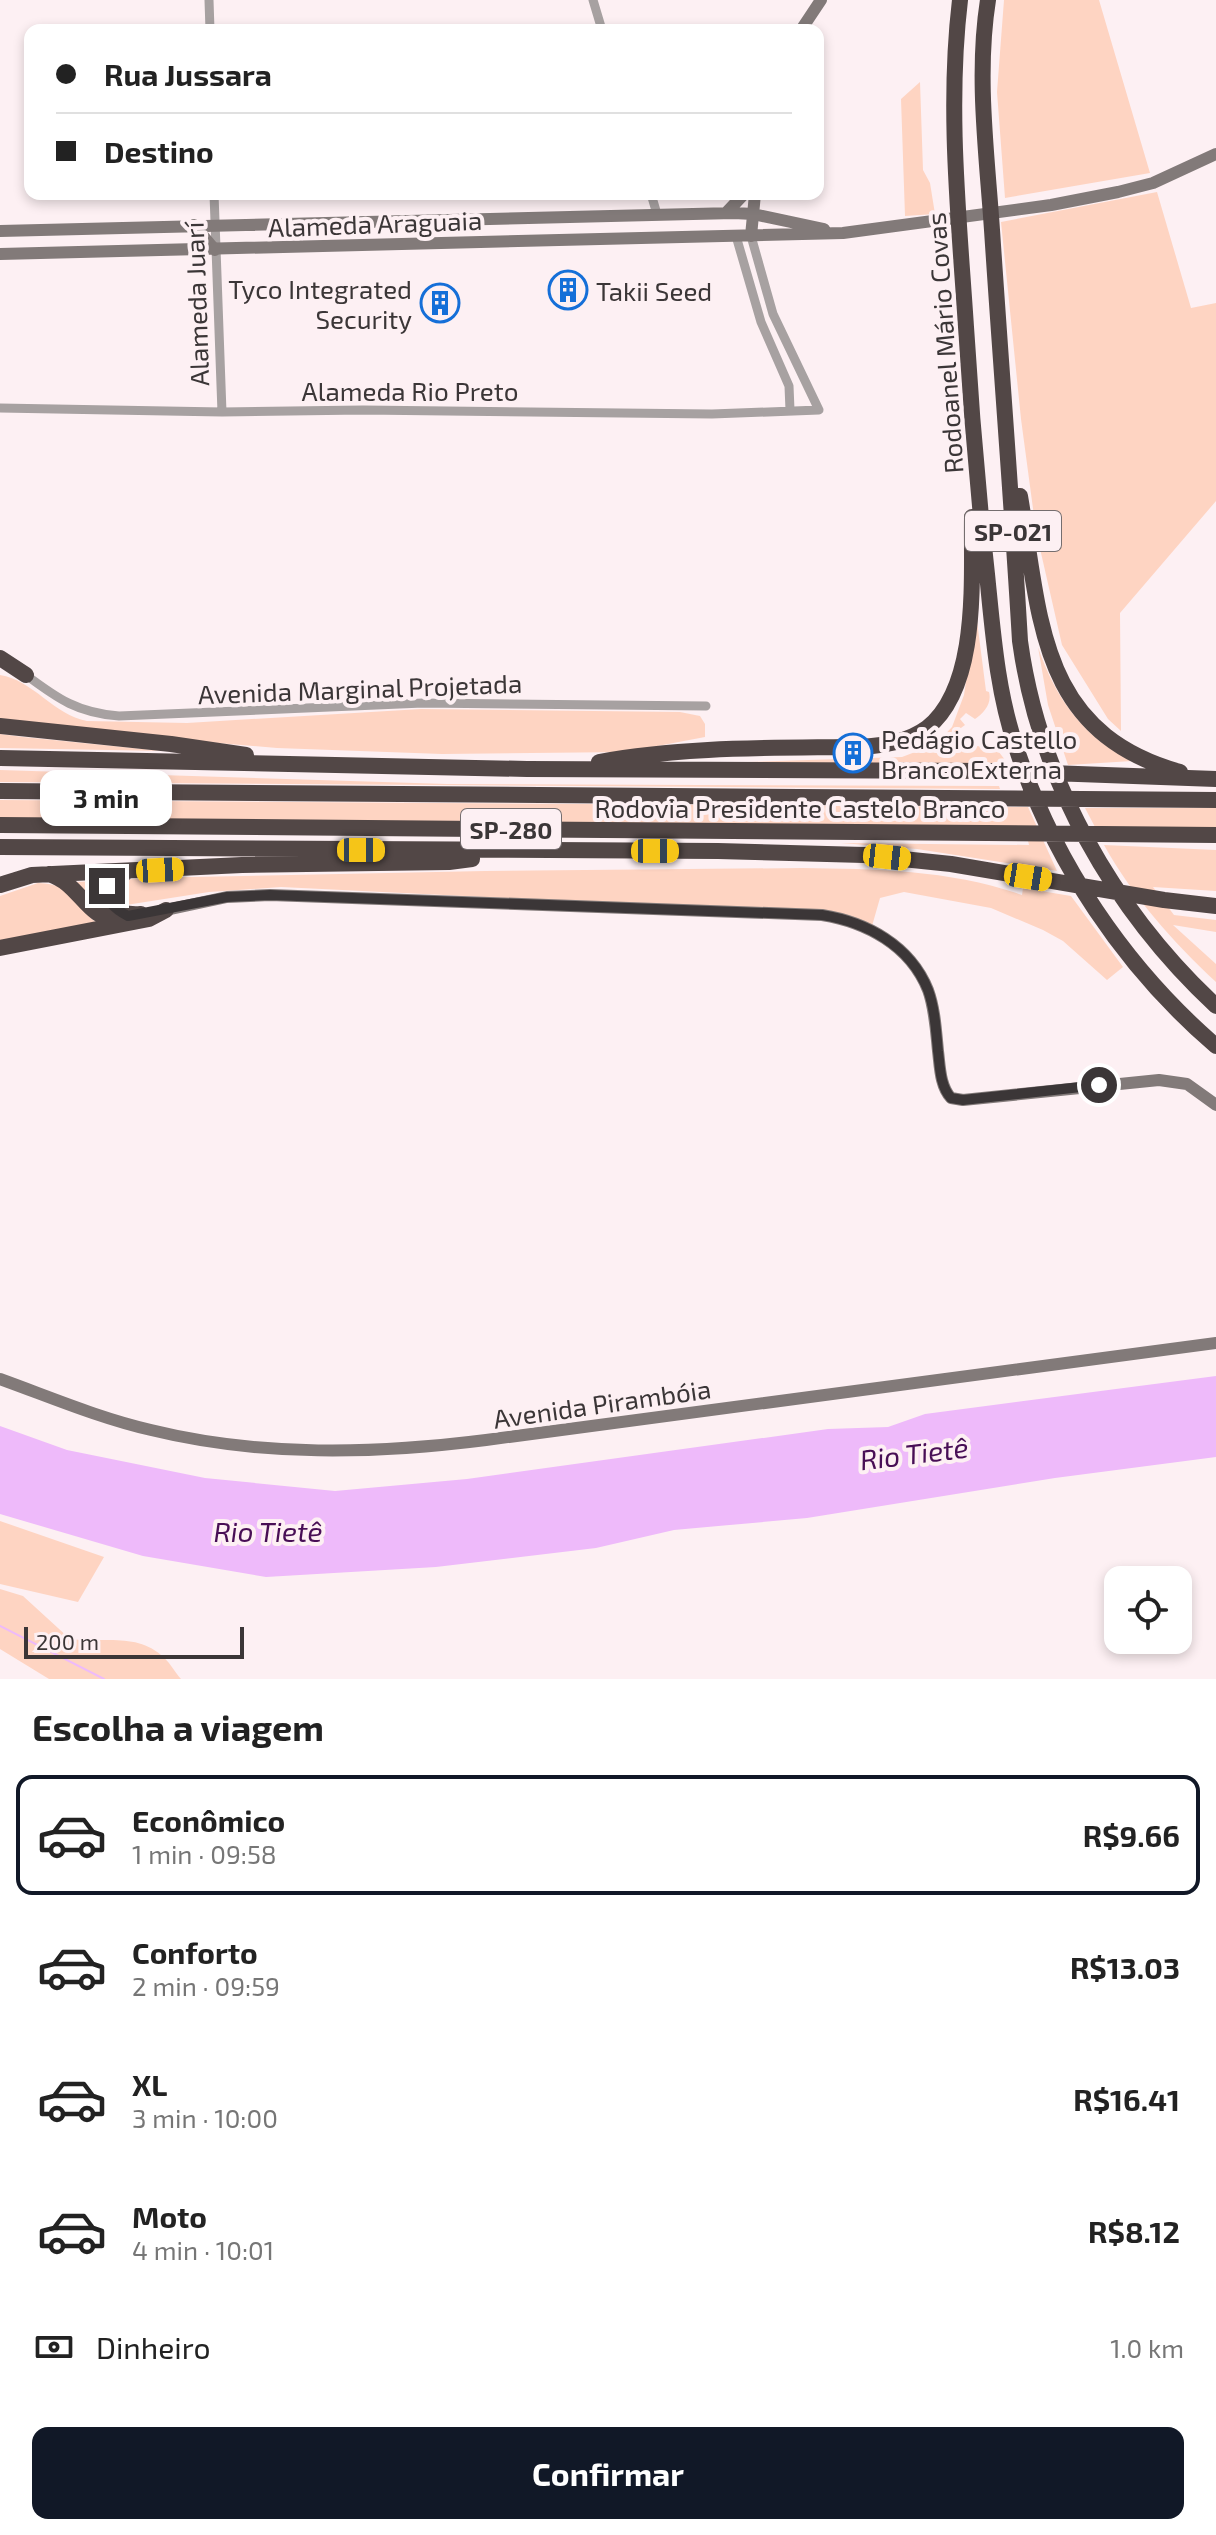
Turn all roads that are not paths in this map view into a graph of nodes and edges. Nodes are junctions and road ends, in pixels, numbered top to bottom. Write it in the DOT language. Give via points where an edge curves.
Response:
graph roads {
  1 [pos="209,0"];
  2 [pos="593,0"];
  3 [pos="821,0"];
  4 [pos="960,0"];
  5 [pos="988,0"];
  6 [pos="210,24"];
  7 [pos="600,24"];
  8 [pos="805,24"];
  9 [pos="1216,154"];
  10 [pos="214,200"];
  11 [pos="653,200"];
  12 [pos="738,200"];
  13 [pos="754,200"];
  14 [pos="726,213"];
  15 [pos="633,214"];
  16 [pos="657,214"];
  17 [pos="753,214"];
  18 [pos="215,224"];
  19 [pos="284,224"];
  20 [pos="194,225"];
  21 [pos="266,225"];
  22 [pos="0,231"];
  23 [pos="843,233"];
  24 [pos="736,236"];
  25 [pos="751,236"];
  26 [pos="633,239"];
  27 [pos="284,248"];
  28 [pos="262,249"];
  29 [pos="215,250"];
  30 [pos="0,254"];
  31 [pos="0,408"];
  32 [pos="790,410"];
  33 [pos="222,412"];
  34 [pos="1007,421"];
  35 [pos="973,444"];
  36 [pos="0,658"];
  37 [pos="0,670"];
  38 [pos="26,675"];
  39 [pos="706,706"];
  40 [pos="0,726"];
  41 [pos="845,747"];
  42 [pos="862,747"];
  43 [pos="0,758"];
  44 [pos="319,766"];
  45 [pos="574,769"];
  46 [pos="1210,779"];
  47 [pos="0,791"];
  48 [pos="1216,800"];
  49 [pos="0,825"];
  50 [pos="1216,835"];
  51 [pos="0,836"];
  52 [pos="0,847"];
  53 [pos="209,849"];
  54 [pos="513,850"];
  55 [pos="133,871"];
  56 [pos="48,874"];
  57 [pos="0,888"];
  58 [pos="1216,906"];
  59 [pos="166,910"];
  60 [pos="128,923"];
  61 [pos="0,948"];
  62 [pos="1216,1006"];
  63 [pos="1216,1046"];
  64 [pos="1216,1105"];
  65 [pos="1216,1343"];
  66 [pos="0,1379"];
  1 -- 6 [label="street"];
  2 -- 7 [label="street"];
  3 -- 8 [label="main road"];
  4 -- 35 [label="highway, Rodoanel Mário Covas / SP-021" via="955,59 958,188"];
  5 -- 34 [label="highway, SP-021" via="985,117"];
  9 -- 23 [label="main road" via="1139,188"];
  10 -- 18 [label="street, Alameda Juarí"];
  11 -- 16 [label="street"];
  12 -- 14 [label="main road"];
  13 -- 17 [label="main road"];
  14 -- 16 [label="main road, Alameda Araguaia"];
  14 -- 17 [label="main road, Alameda Araguaia"];
  15 -- 16 [label="main road, Alameda Araguaia"];
  15 -- 19 [label="main road, Alameda Araguaia"];
  15 -- 26 [label="main road" via="623,226"];
  17 -- 23 [label="main road, Alameda Araguaia"];
  17 -- 25 [label="main road"];
  18 -- 20 [label="main road, Alameda Araguaia"];
  18 -- 21 [label="main road, Alameda Araguaia"];
  18 -- 29 [label="street, Alameda Juarí"];
  19 -- 21 [label="main road, Alameda Araguaia"];
  19 -- 27 [label="main road" via="277,235"];
  20 -- 22 [label="main road, Alameda Araguaia"];
  20 -- 29 [label="main road"];
  21 -- 28 [label="main road" via="272,239"];
  23 -- 25 [label="main road, Alameda Araguaia"];
  24 -- 25 [label="main road, Alameda Araguaia"];
  24 -- 26 [label="main road, Alameda Araguaia"];
  24 -- 32 [label="street" via="761,322 789,386"];
  25 -- 32 [label="street, Alameda Rio Preto" via="773,314 819,410"];
  26 -- 27 [label="main road, Alameda Araguaia"];
  27 -- 28 [label="main road, Alameda Araguaia"];
  28 -- 29 [label="main road, Alameda Araguaia"];
  29 -- 30 [label="main road, Alameda Araguaia"];
  29 -- 33 [label="street, Alameda Juarí"];
  31 -- 33 [label="street, Alameda Rio Preto"];
  32 -- 33 [label="street, Alameda Rio Preto"];
  34 -- 46 [label="highway" via="1043,631 1069,697 1093,727 1119,746 1163,767"];
  34 -- 62 [label="highway, SP-021" via="1020,641 1045,752 1072,813 1107,872 1176,968"];
  35 -- 42 [label="highway" via="970,617 953,691 942,713 916,734"];
  35 -- 63 [label="highway, Rodoanel Mário Covas / SP-021" via="997,666 1028,784 1067,865 1095,908 1154,983"];
  36 -- 38 [label="highway"];
  37 -- 38 [label="highway"];
  38 -- 39 [label="street, Avenida Marginal Projetada" via="77,709 119,716 423,703"];
  40 -- 44 [label="highway"];
  41 -- 45 [label="highway" via="659,754"];
  43 -- 44 [label="highway"];
  44 -- 45 [label="highway"];
  45 -- 46 [label="highway" via="997,771"];
  47 -- 48 [label="highway, Rodovia Presidente Castelo Branco / SP-280"];
  49 -- 50 [label="highway, Rodovia Presidente Castelo Branco / SP-280"];
  51 -- 53 [label="highway"];
  52 -- 53 [label="highway"];
  53 -- 54 [label="highway"];
  54 -- 55 [label="highway" via="449,862"];
  54 -- 58 [label="highway" via="864,855"];
  55 -- 56 [label="highway"];
  55 -- 59 [label="highway" via="108,883 110,903 128,916"];
  56 -- 57 [label="highway" via="20,877"];
  56 -- 60 [label="highway" via="70,886 95,913"];
  59 -- 60 [label="highway"];
  59 -- 64 [label="main road" via="227,897 270,895 846,919 893,944 921,977 932,1004 942,1082 951,1098 1159,1080 1187,1084"];
  60 -- 61 [label="highway"];
  65 -- 66 [label="main road, Avenida Pirambóia" via="458,1444 364,1451 260,1448 153,1431"];
}
